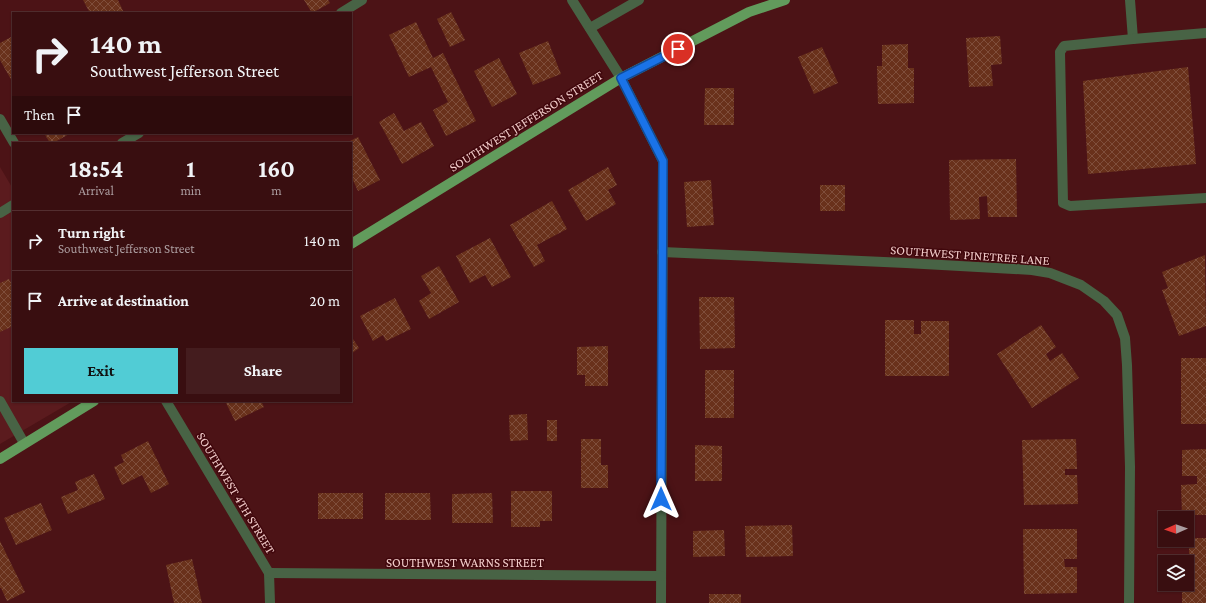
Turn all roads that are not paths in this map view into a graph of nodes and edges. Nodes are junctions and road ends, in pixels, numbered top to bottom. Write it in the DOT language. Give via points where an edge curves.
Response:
graph roads {
  1 [pos="362,0"];
  2 [pos="572,0"];
  3 [pos="639,0"];
  4 [pos="785,0"];
  5 [pos="1130,0"];
  6 [pos="343,12"];
  7 [pos="590,28"];
  8 [pos="1206,33"];
  9 [pos="1133,39"];
  10 [pos="621,78"];
  11 [pos="0,119"];
  12 [pos="137,134"];
  13 [pos="13,142"];
  14 [pos="124,142"];
  15 [pos="1206,198"];
  16 [pos="12,206"];
  17 [pos="0,213"];
  18 [pos="352,243"];
  19 [pos="662,252"];
  20 [pos="0,401"];
  21 [pos="92,402"];
  22 [pos="167,402"];
  23 [pos="24,443"];
  24 [pos="0,459"];
  25 [pos="269,574"];
  26 [pos="661,576"];
  27 [pos="270,603"];
  28 [pos="661,603"];
  29 [pos="1129,603"];
  1 -- 6 [label="street"];
  2 -- 7 [label="street"];
  3 -- 7 [label="street"];
  4 -- 10 [label="main road, SOUTHWEST JEFFERSON STREET" via="749,12"];
  5 -- 9 [label="street"];
  7 -- 10 [label="street"];
  8 -- 9 [label="street"];
  9 -- 15 [label="street" via="1064,46 1060,52 1063,203 1070,206"];
  10 -- 18 [label="main road, SOUTHWEST JEFFERSON STREET"];
  10 -- 19 [label="street" via="663,161"];
  11 -- 13 [label="street"];
  12 -- 14 [label="street"];
  16 -- 17 [label="street"];
  19 -- 26 [label="street"];
  19 -- 29 [label="street, SOUTHWEST PINETREE LANE" via="1032,270 1050,273 1081,285 1104,301 1117,315 1125,338 1130,467"];
  20 -- 23 [label="street"];
  21 -- 23 [label="main road"];
  22 -- 25 [label="street, SOUTHWEST 4TH STREET"];
  23 -- 24 [label="main road"];
  25 -- 26 [label="street, SOUTHWEST WARNS STREET"];
  25 -- 27 [label="street, SOUTHWEST 4TH STREET"];
  26 -- 28 [label="street"];
}
